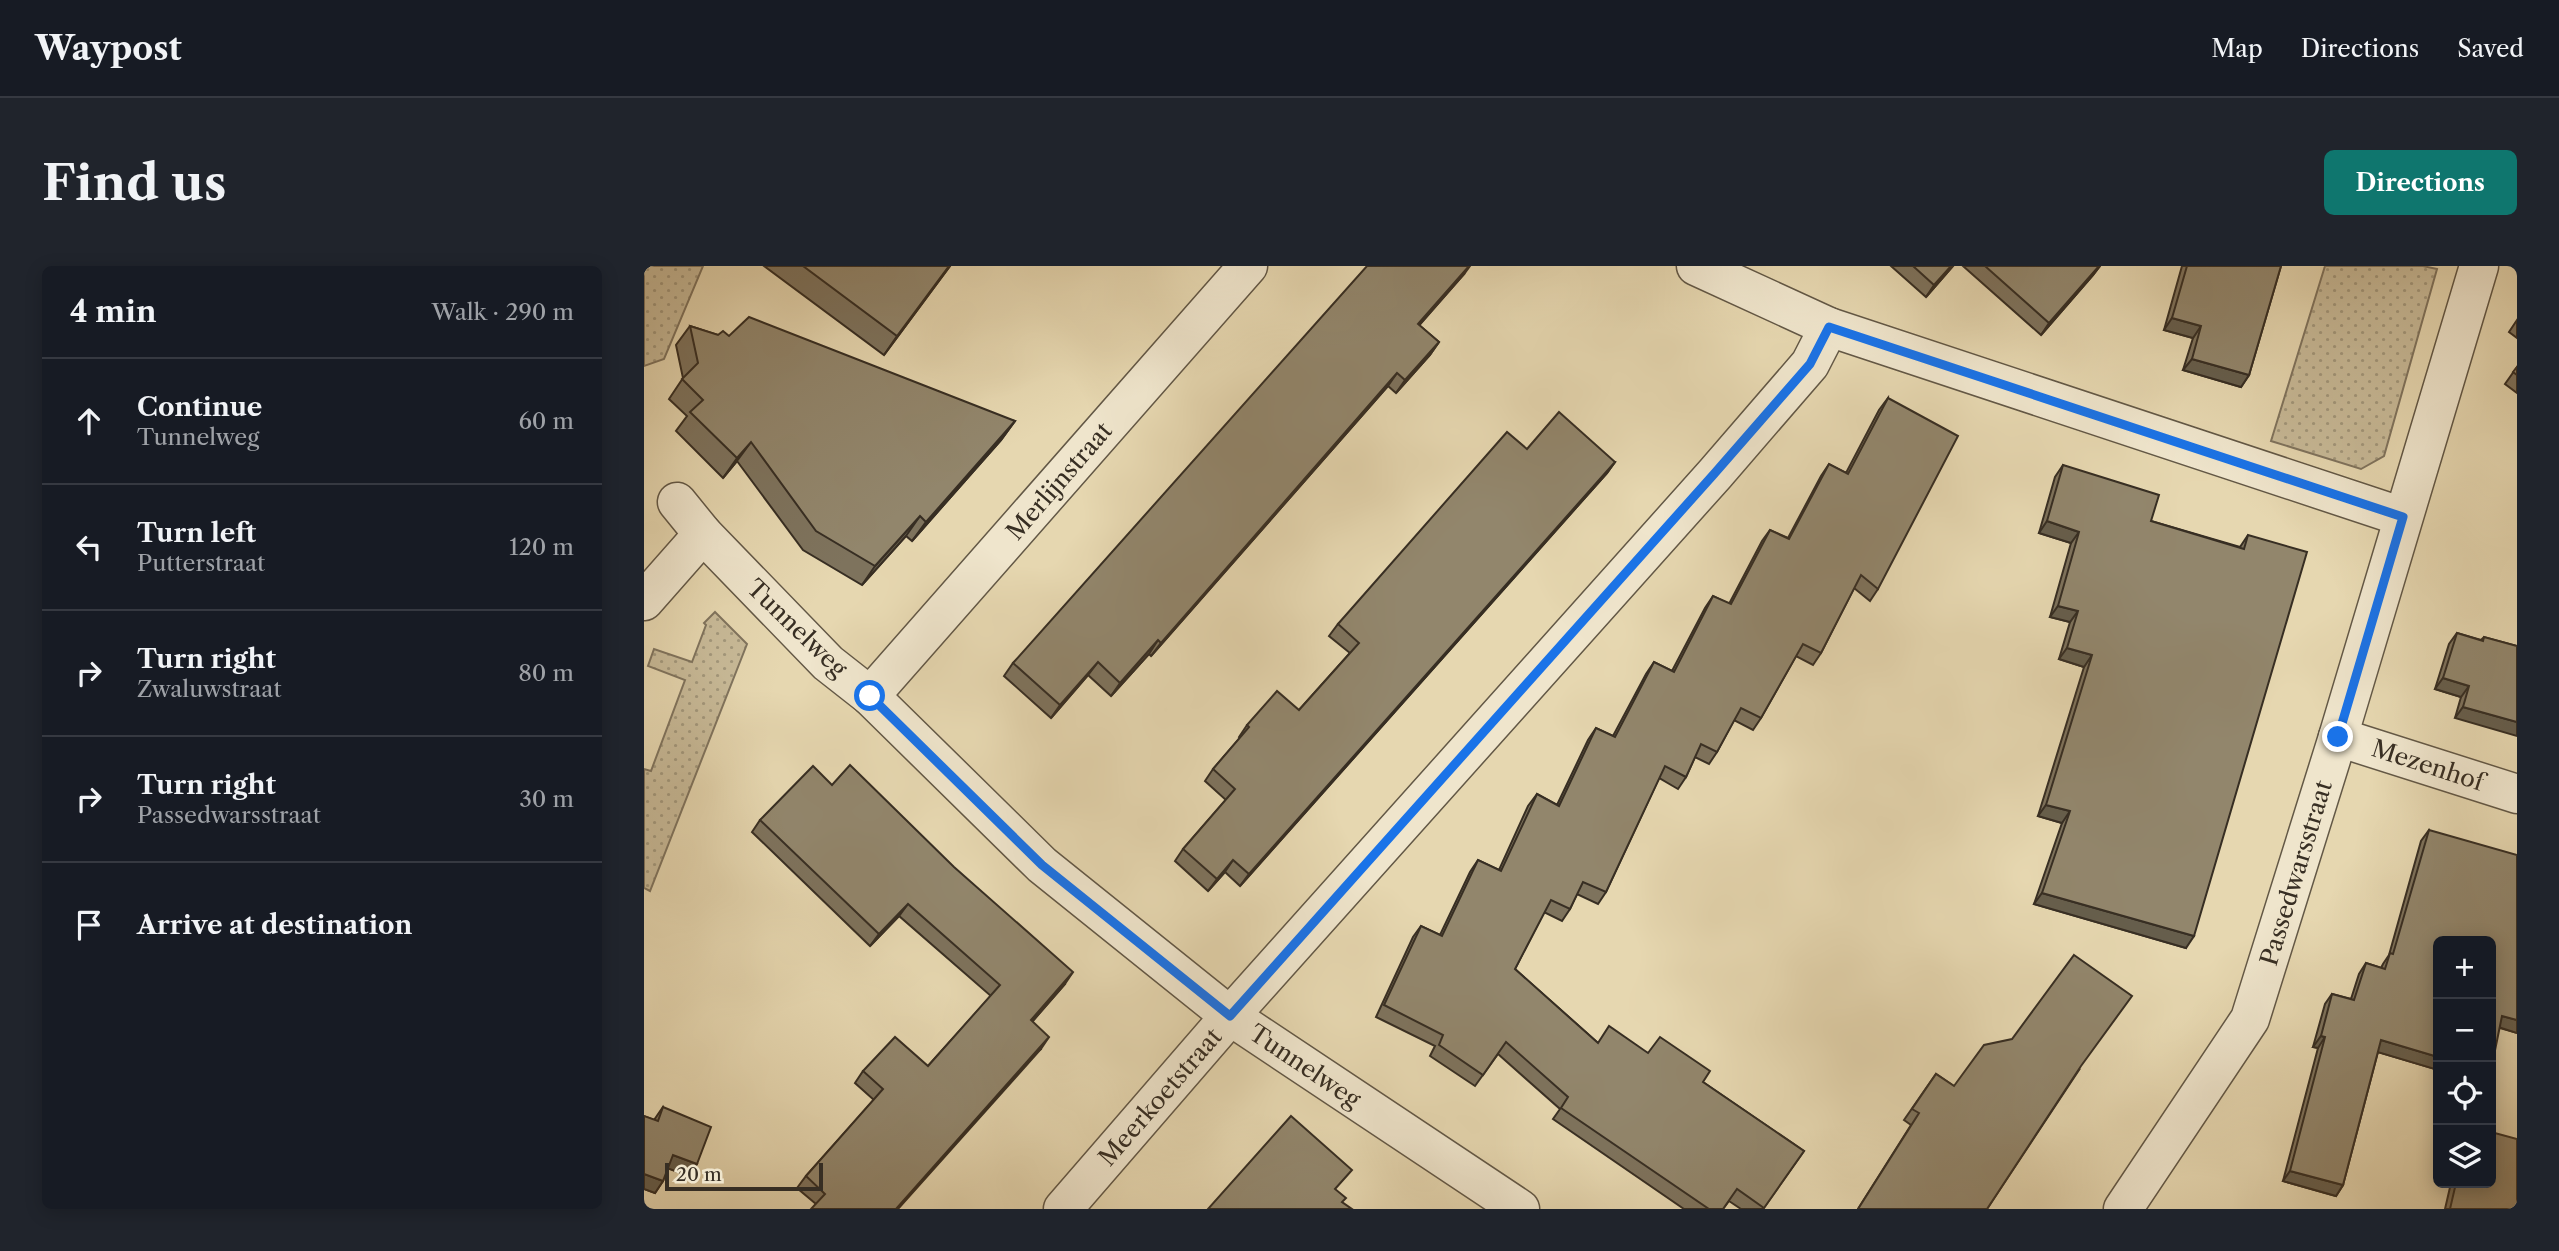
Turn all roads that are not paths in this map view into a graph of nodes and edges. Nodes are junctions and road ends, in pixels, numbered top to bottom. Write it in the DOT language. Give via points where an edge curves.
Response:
graph roads {
  1 [pos="1248,266"];
  2 [pos="1696,266"];
  3 [pos="2479,266"];
  4 [pos="1829,327"];
  5 [pos="677,502"];
  6 [pos="2403,517"];
  7 [pos="704,534"];
  8 [pos="644,601"];
  9 [pos="870,696"];
  10 [pos="2338,737"];
  11 [pos="2517,794"];
  12 [pos="1230,1016"];
  13 [pos="1063,1209"];
  14 [pos="1520,1209"];
  15 [pos="2123,1209"];
  1 -- 9 [label="street, Merlijnstraat"];
  2 -- 4 [label="street"];
  3 -- 6 [label="street, Passedwarsstraat"];
  4 -- 6 [label="street"];
  4 -- 12 [label="street, Meerkoetstraat" via="1810,364"];
  5 -- 7 [label="street, Tunnelweg"];
  6 -- 10 [label="street, Passedwarsstraat"];
  7 -- 8 [label="street"];
  7 -- 9 [label="street, Tunnelweg" via="828,663"];
  9 -- 12 [label="street, Tunnelweg" via="1042,865"];
  10 -- 11 [label="street, Mezenhof"];
  10 -- 15 [label="street, Passedwarsstraat" via="2250,1019"];
  12 -- 13 [label="street, Meerkoetstraat"];
  12 -- 14 [label="street, Tunnelweg"];
}
